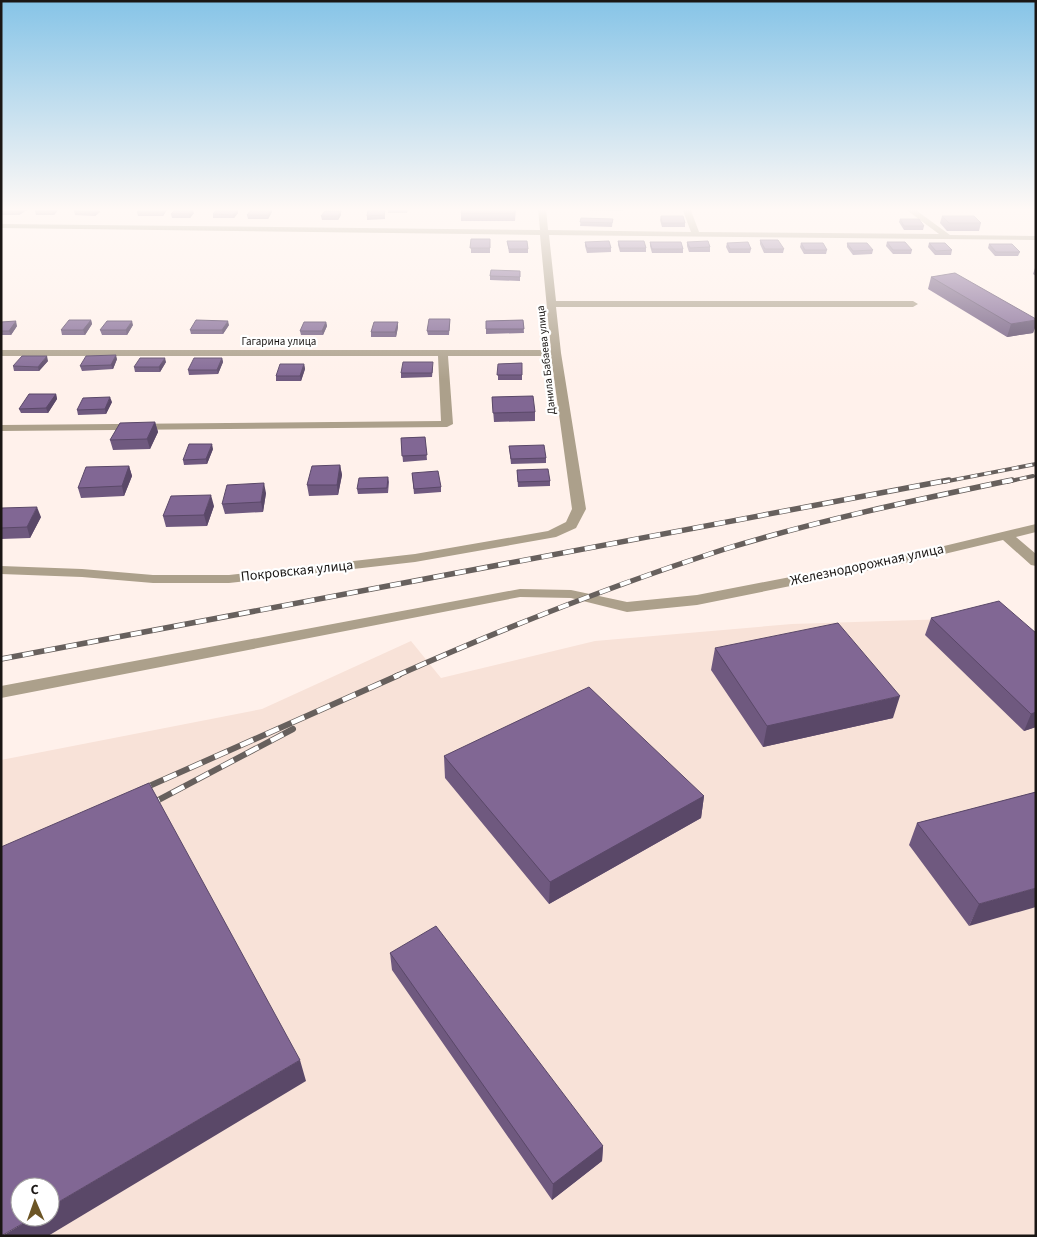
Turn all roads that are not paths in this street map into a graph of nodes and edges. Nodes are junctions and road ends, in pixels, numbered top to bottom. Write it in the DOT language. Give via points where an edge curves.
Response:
graph roads {
  1 [pos="548,266"];
  2 [pos="552,304"];
  3 [pos="913,304"];
  4 [pos="1,353"];
  5 [pos="443,353"];
  6 [pos="556,354"];
  7 [pos="1,428"];
  8 [pos="579,509"];
  9 [pos="1036,528"];
  10 [pos="1005,534"];
  11 [pos="1036,562"];
  12 [pos="1,570"];
  13 [pos="1,692"];
  1 -- 2 [label="street, Данила Бабаева улица"];
  2 -- 3 [label="street"];
  2 -- 6 [label="street, Данила Бабаева улица"];
  4 -- 5 [label="street, Гагарина улица"];
  5 -- 6 [label="street, Гагарина улица"];
  5 -- 7 [label="street" via="447,424"];
  6 -- 8 [label="street, Данила Бабаева улица"];
  8 -- 12 [label="street, Покровская улица" via="571,525 551,534 415,558 228,579 153,580"];
  9 -- 10 [label="street, Железнодорожная улица"];
  10 -- 11 [label="street"];
  10 -- 13 [label="street, Железнодорожная улица" via="919,556 697,600 627,607 571,594 520,593"];
}
